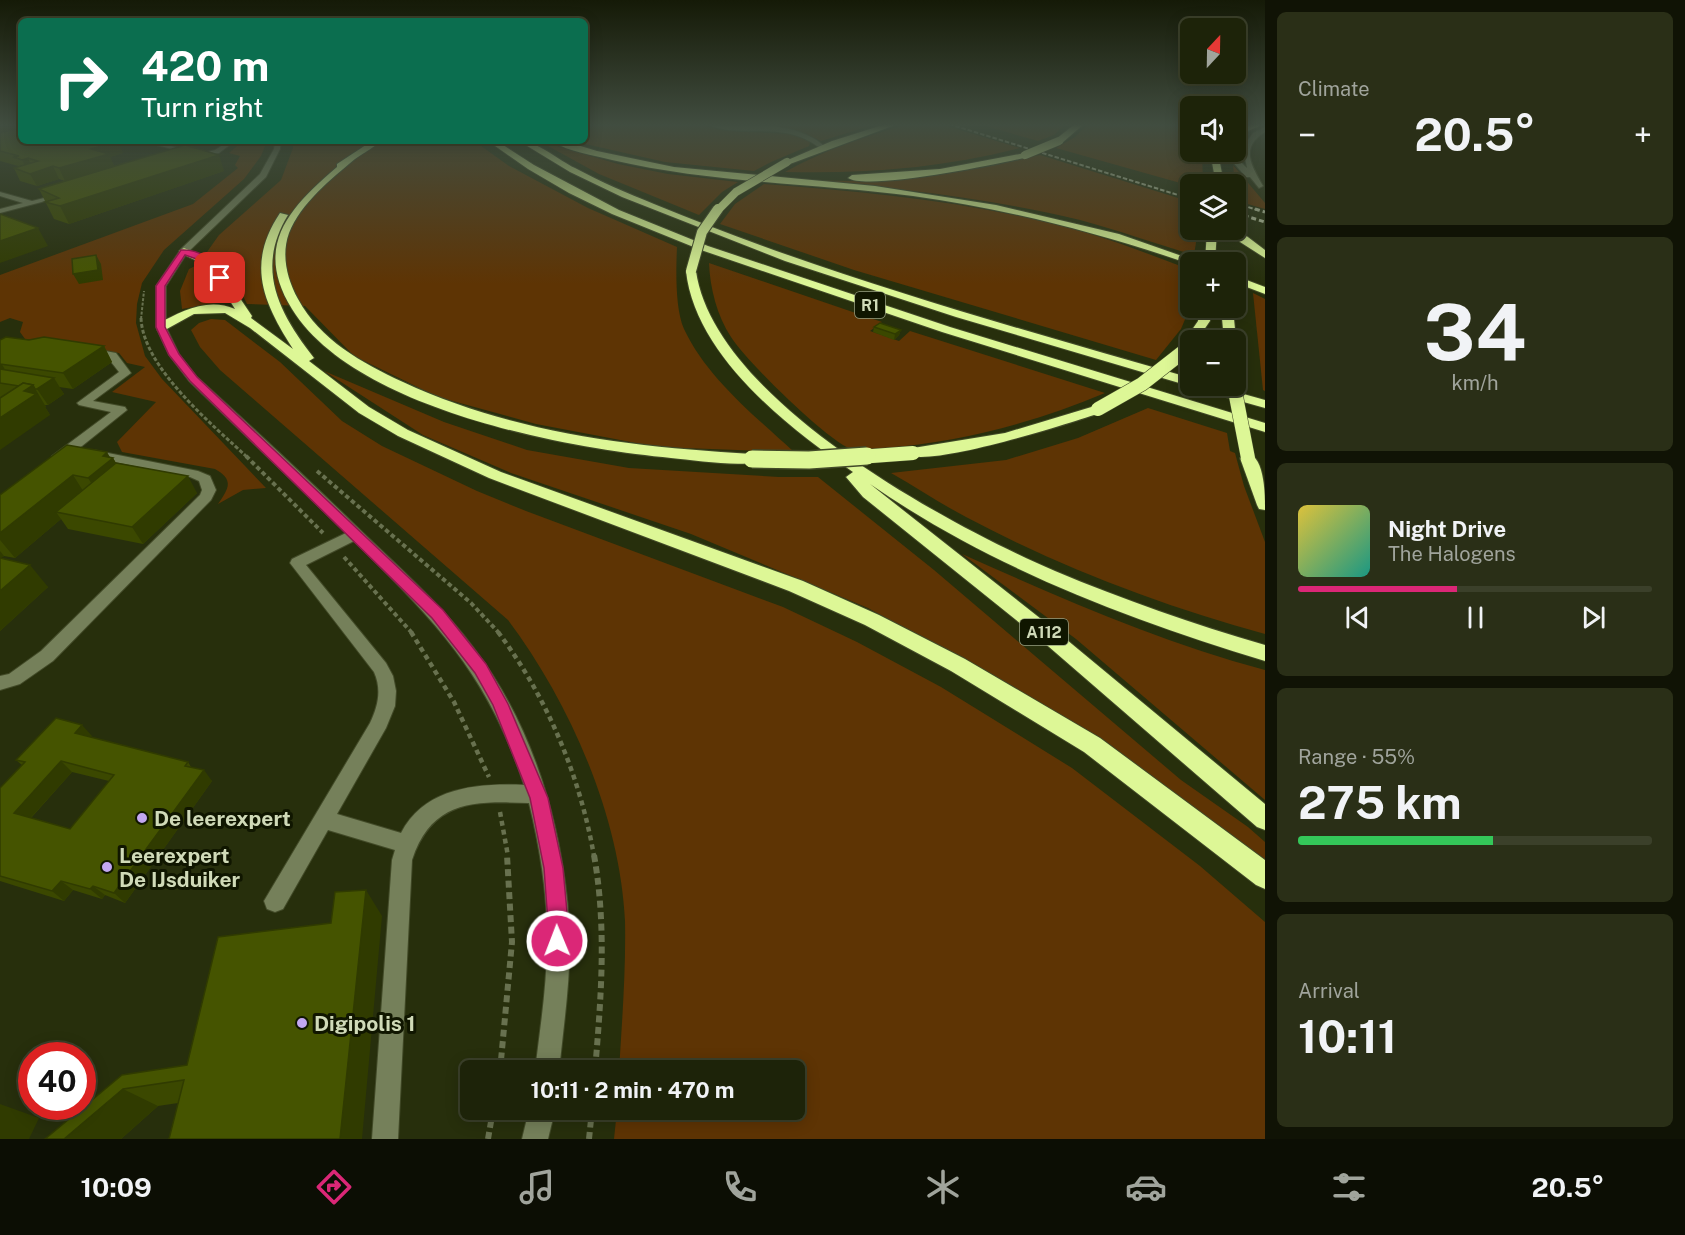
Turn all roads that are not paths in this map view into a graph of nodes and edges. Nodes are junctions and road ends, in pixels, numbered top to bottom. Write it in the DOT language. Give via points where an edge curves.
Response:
graph roads {
  1 [pos="261,177"];
  2 [pos="323,177"];
  3 [pos="332,177"];
  4 [pos="550,177"];
  5 [pos="588,177"];
  6 [pos="746,177"];
  7 [pos="759,177"];
  8 [pos="800,177"];
  9 [pos="868,177"];
  10 [pos="1250,177"];
  11 [pos="1262,189"];
  12 [pos="0,194"];
  13 [pos="41,202"];
  14 [pos="26,203"];
  15 [pos="0,211"];
  16 [pos="1244,240"];
  17 [pos="184,251"];
  18 [pos="1265,255"];
  19 [pos="1180,257"];
  20 [pos="1246,283"];
  21 [pos="1265,291"];
  22 [pos="254,325"];
  23 [pos="161,327"];
  24 [pos="79,350"];
  25 [pos="1180,352"];
  26 [pos="1180,379"];
  27 [pos="345,395"];
  28 [pos="1236,396"];
  29 [pos="1237,396"];
  30 [pos="1265,404"];
  31 [pos="1265,428"];
  32 [pos="824,446"];
  33 [pos="70,449"];
  34 [pos="44,469"];
  35 [pos="1265,505"];
  36 [pos="356,534"];
  37 [pos="1265,652"];
  38 [pos="0,682"];
  39 [pos="537,794"];
  40 [pos="323,819"];
  41 [pos="1265,819"];
  42 [pos="406,844"];
  43 [pos="1265,876"];
  44 [pos="275,901"];
  45 [pos="549,1060"];
  46 [pos="541,1120"];
  47 [pos="545,1120"];
  48 [pos="385,1139"];
  49 [pos="536,1139"];
  50 [pos="546,1139"];
  1 -- 17 [label="street"];
  2 -- 27 [label="highway" via="290,207 270,236 265,258 266,281 270,300 304,355"];
  3 -- 25 [label="highway, bridge" via="300,207 283,236 281,274 301,316 338,351 401,388 474,417 544,435 700,457 808,460 913,453 1000,440 1098,409 1150,379"];
  4 -- 31 [label="highway, R1" via="713,250 920,322"];
  5 -- 26 [label="highway, R1" via="670,214 778,254 916,300"];
  6 -- 19 [label="highway" via="956,200 1056,220"];
  7 -- 32 [label="highway, A112, bridge" via="743,186 715,212 697,241 691,271 696,301 722,345 766,396"];
  8 -- 9 [label="highway, bridge"];
  10 -- 11 [label="street"];
  12 -- 14 [label="street"];
  13 -- 14 [label="street"];
  13 -- 14 [label="street" via="72,191"];
  13 -- 15 [label="street"];
  16 -- 18 [label="highway"];
  17 -- 22 [label="highway" via="214,266 238,308"];
  17 -- 23 [label="street" via="161,286"];
  20 -- 21 [label="highway"];
  22 -- 23 [label="highway" via="236,313 216,308 191,311"];
  22 -- 27 [label="highway"];
  23 -- 36 [label="street" via="174,355 194,379"];
  24 -- 33 [label="street" via="112,355 125,373 83,403 121,410"];
  27 -- 43 [label="highway" via="403,434 495,475 796,586 872,620 958,665 1092,745"];
  28 -- 35 [label="highway, bridge" via="1248,458"];
  29 -- 30 [label="highway"];
  32 -- 37 [label="highway" via="890,493 1048,575 1137,610"];
  32 -- 41 [label="highway, A112" via="869,493 1048,635"];
  33 -- 34 [label="street"];
  33 -- 38 [label="street" via="193,474 205,479 209,490 47,657 14,679"];
  36 -- 39 [label="street" via="437,614 481,669 500,704"];
  36 -- 40 [label="street" via="297,563 380,668 388,695 377,728"];
  39 -- 42 [label="street" via="481,793 447,801 415,828"];
  39 -- 45 [label="street" via="553,868 558,923"];
  40 -- 42 [label="street"];
  40 -- 44 [label="street"];
  42 -- 48 [label="street"];
  46 -- 49 [label="street"];
  47 -- 50 [label="street"];
}
